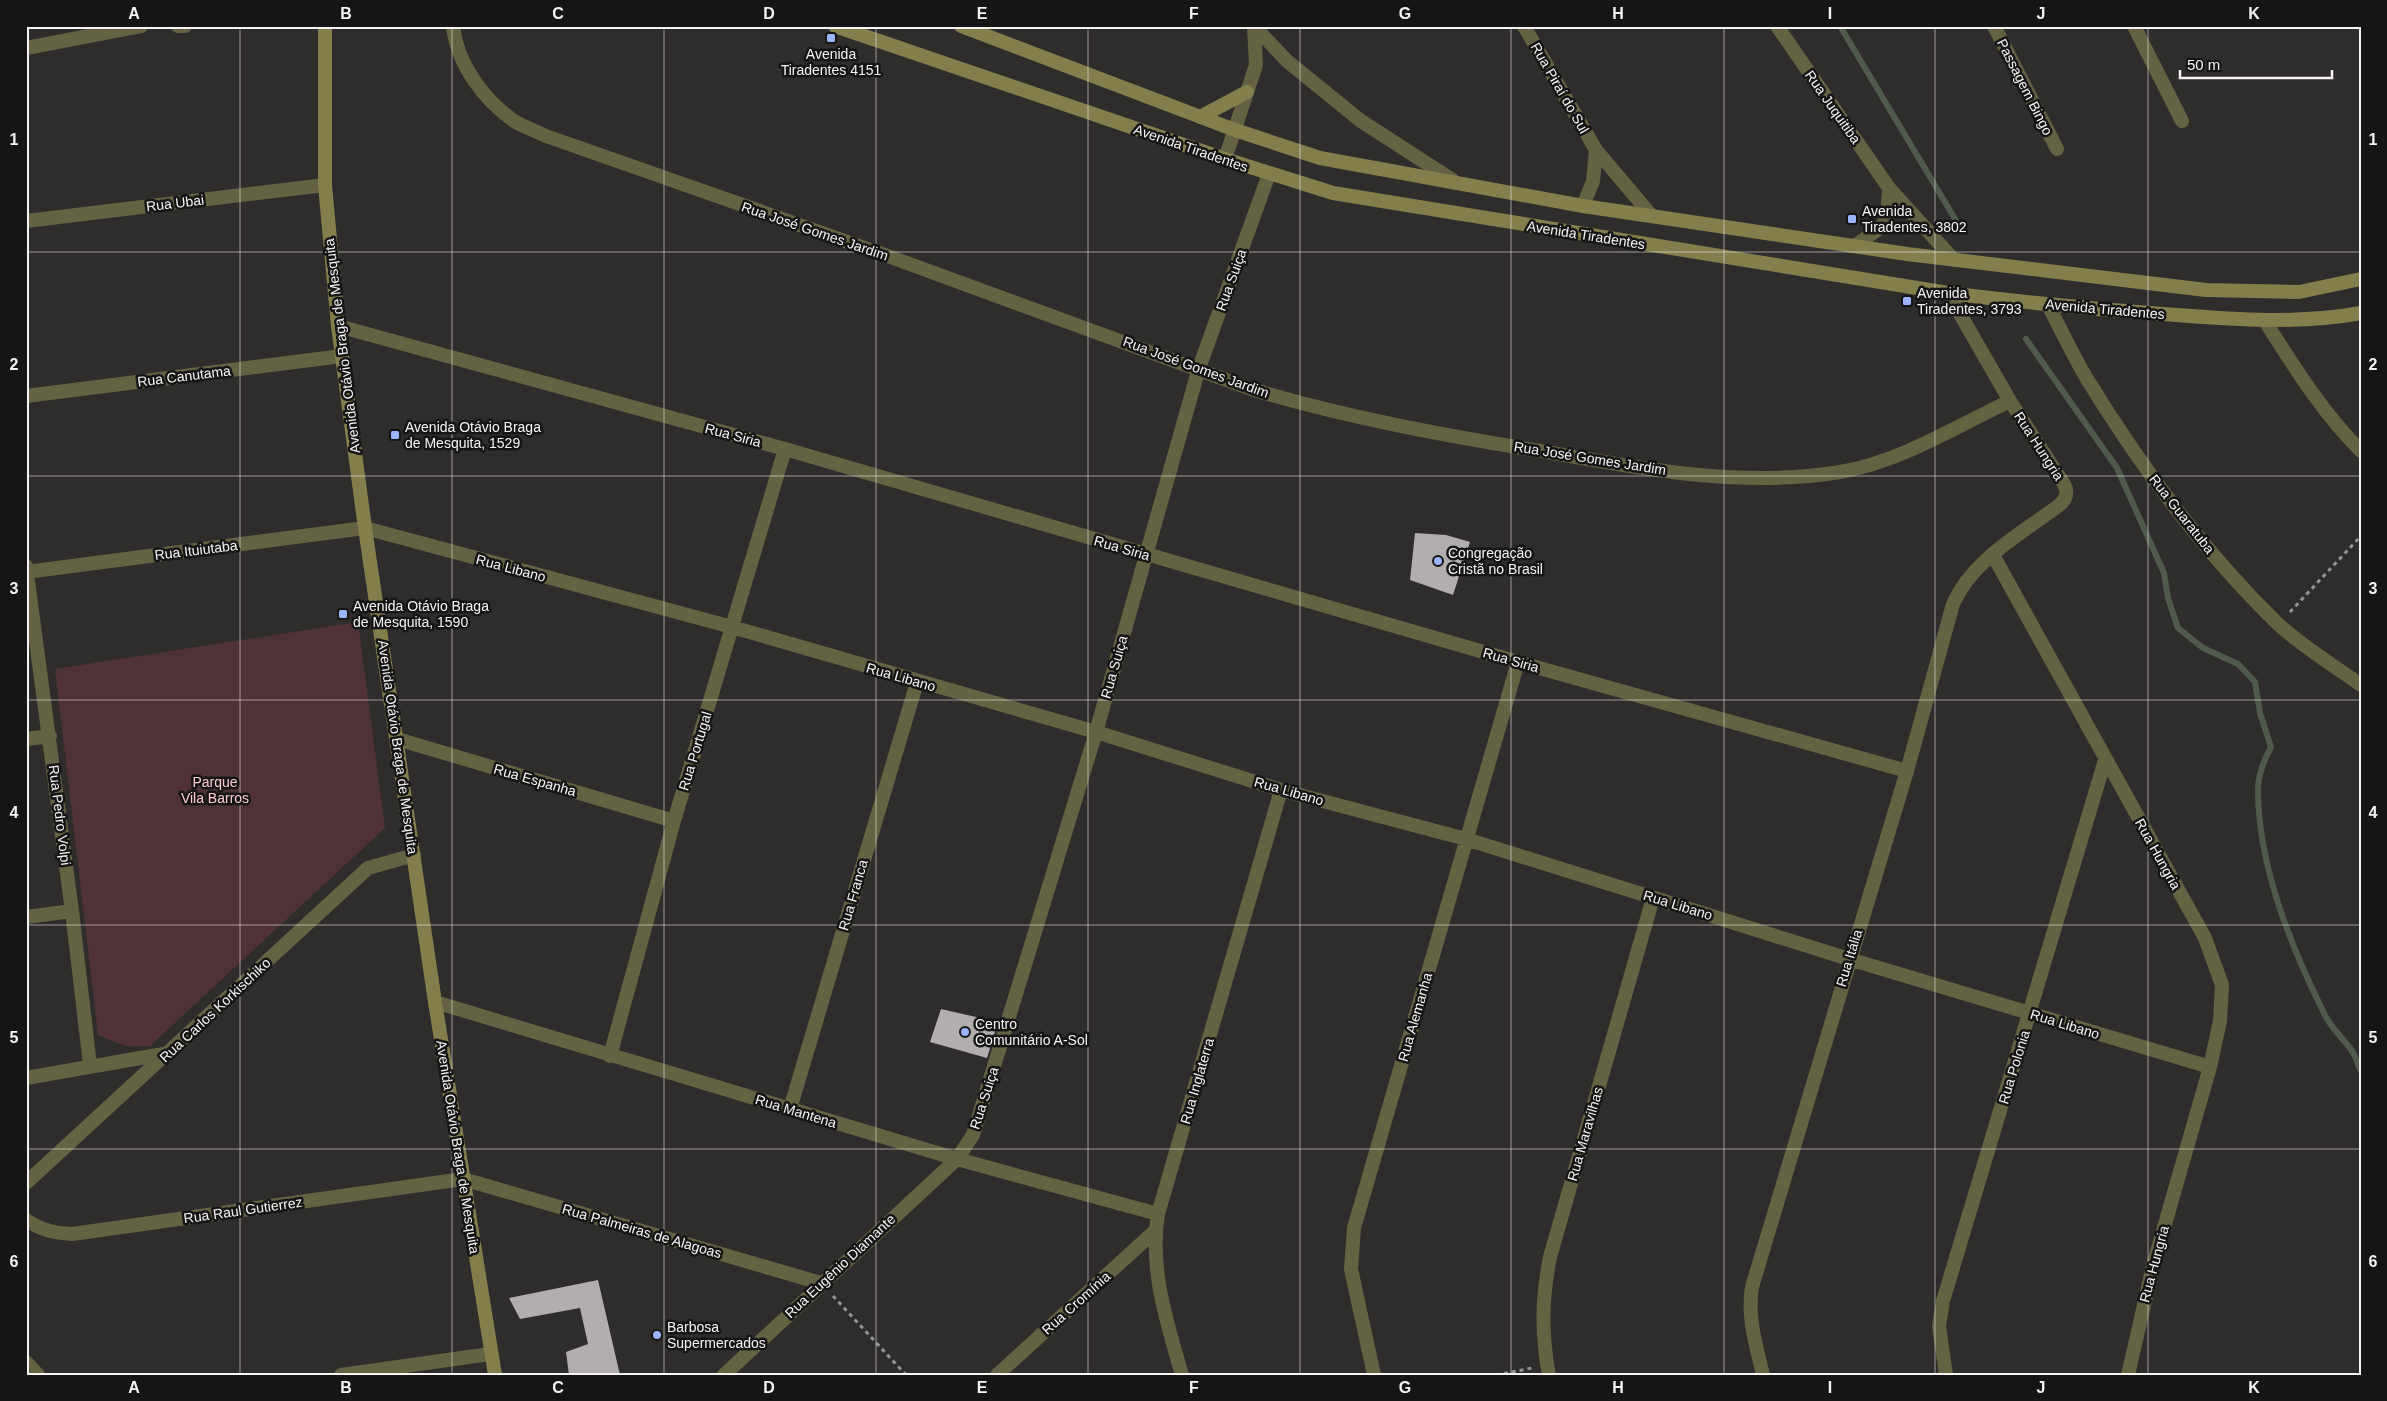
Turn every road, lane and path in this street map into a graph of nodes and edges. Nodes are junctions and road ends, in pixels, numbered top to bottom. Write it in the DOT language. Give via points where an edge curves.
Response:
graph roads {
  1 [pos="141,26"];
  2 [pos="178,26"];
  3 [pos="185,26"];
  4 [pos="325,26"];
  5 [pos="452,26"];
  6 [pos="835,26"];
  7 [pos="961,26"];
  8 [pos="1524,26"];
  9 [pos="1777,26"];
  10 [pos="1994,26"];
  11 [pos="2134,26"];
  12 [pos="987,31"];
  13 [pos="26,48"];
  14 [pos="1248,92"];
  15 [pos="1200,117"];
  16 [pos="2182,122"];
  17 [pos="1234,130"];
  18 [pos="2057,149"];
  19 [pos="1596,150"];
  20 [pos="1225,159"];
  21 [pos="1269,174"];
  22 [pos="1454,182"];
  23 [pos="325,185"];
  24 [pos="1889,188"];
  25 [pos="1583,206"];
  26 [pos="1651,216"];
  27 [pos="26,221"];
  28 [pos="1854,246"];
  29 [pos="1954,260"];
  30 [pos="2361,279"];
  31 [pos="1948,293"];
  32 [pos="2048,305"];
  33 [pos="2361,313"];
  34 [pos="2265,321"];
  35 [pos="338,326"];
  36 [pos="342,356"];
  37 [pos="1200,368"];
  38 [pos="26,396"];
  39 [pos="2010,401"];
  40 [pos="785,449"];
  41 [pos="2361,451"];
  42 [pos="365,528"];
  43 [pos="2361,536"];
  44 [pos="1146,555"];
  45 [pos="1992,555"];
  46 [pos="26,566"];
  47 [pos="27,572"];
  48 [pos="2279,624"];
  49 [pos="732,627"];
  50 [pos="1518,662"];
  51 [pos="916,682"];
  52 [pos="2361,685"];
  53 [pos="1096,732"];
  54 [pos="50,736"];
  55 [pos="26,739"];
  56 [pos="397,739"];
  57 [pos="2105,760"];
  58 [pos="1906,771"];
  59 [pos="1281,790"];
  60 [pos="674,821"];
  61 [pos="1466,839"];
  62 [pos="414,855"];
  63 [pos="1653,898"];
  64 [pos="72,911"];
  65 [pos="26,917"];
  66 [pos="1849,959"];
  67 [pos="435,1002"];
  68 [pos="2030,1014"];
  69 [pos="170,1053"];
  70 [pos="610,1056"];
  71 [pos="90,1065"];
  72 [pos="2210,1067"];
  73 [pos="26,1078"];
  74 [pos="790,1109"];
  75 [pos="957,1159"];
  76 [pos="463,1178"];
  77 [pos="26,1183"];
  78 [pos="1158,1214"];
  79 [pos="26,1220"];
  80 [pos="1155,1231"];
  81 [pos="821,1283"];
  82 [pos="490,1354"];
  83 [pos="26,1362"];
  84 [pos="1548,1370"];
  85 [pos="1001,1373"];
  86 [pos="38,1375"];
  87 [pos="342,1375"];
  88 [pos="495,1375"];
  89 [pos="724,1375"];
  90 [pos="906,1375"];
  91 [pos="1182,1375"];
  92 [pos="1374,1375"];
  93 [pos="1496,1375"];
  94 [pos="1763,1375"];
  95 [pos="1946,1375"];
  96 [pos="2128,1375"];
  1 -- 13 [label="street"];
  2 -- 3 [label="street"];
  4 -- 23 [label="main road, Avenida Otávio Braga de Mesquita"];
  5 -- 37 [label="street, Rua José Gomes Jardim" via="465,68 483,93 515,121 546,136"];
  6 -- 20 [label="main road, Avenida Tiradentes"];
  7 -- 12 [label="main road, Avenida Tiradentes"];
  8 -- 19 [label="street, Rua Piraí do Sul"];
  9 -- 24 [label="street, Rua Juquitiba"];
  10 -- 18 [label="street, Passagem Bingo"];
  11 -- 16 [label="street"];
  12 -- 15 [label="main road, Avenida Tiradentes"];
  14 -- 15 [label="main road"];
  14 -- 17 [label="street"];
  14 -- 22 [label="street" via="1256,65 1254,26 1287,61 1347,110"];
  15 -- 17 [label="main road, Avenida Tiradentes"];
  17 -- 20 [label="street"];
  17 -- 22 [label="main road, Avenida Tiradentes" via="1320,158"];
  19 -- 25 [label="street" via="1593,181"];
  19 -- 26 [label="street, Rua Piraí do Sul"];
  20 -- 21 [label="main road, Avenida Tiradentes"];
  21 -- 31 [label="main road, Avenida Tiradentes" via="1333,193"];
  21 -- 37 [label="street, Rua Suiça"];
  22 -- 25 [label="main road, Avenida Tiradentes"];
  23 -- 27 [label="street, Rua Ubai"];
  23 -- 35 [label="main road, Avenida Otávio Braga de Mesquita"];
  24 -- 28 [label="street" via="1887,220"];
  24 -- 29 [label="street, Rua Juquitiba"];
  25 -- 26 [label="main road, Avenida Tiradentes"];
  26 -- 28 [label="main road, Avenida Tiradentes"];
  28 -- 29 [label="main road, Avenida Tiradentes"];
  29 -- 30 [label="main road, Avenida Tiradentes" via="2214,290 2299,292"];
  31 -- 32 [label="main road, Avenida Tiradentes"];
  31 -- 39 [label="street"];
  32 -- 34 [label="main road, Avenida Tiradentes"];
  32 -- 48 [label="street, Rua Guaratuba" via="2087,378 2171,503 2213,554"];
  33 -- 34 [label="main road, Avenida Tiradentes"];
  34 -- 41 [label="street" via="2303,382"];
  35 -- 36 [label="main road, Avenida Otávio Braga de Mesquita"];
  35 -- 40 [label="street, Rua Siria"];
  36 -- 38 [label="street, Rua Canutama"];
  36 -- 42 [label="main road, Avenida Otávio Braga de Mesquita"];
  37 -- 39 [label="street, Rua José Gomes Jardim" via="1251,389 1308,406 1459,438 1638,468 1731,477 1839,472 1870,465"];
  37 -- 44 [label="street, Rua Suiça"];
  39 -- 45 [label="street, Rua Hungria" via="2064,484 2067,494 2058,506"];
  40 -- 44 [label="street, Rua Siria"];
  40 -- 49 [label="street, Rua Portugal"];
  42 -- 47 [label="street, Rua Ituiutaba"];
  42 -- 49 [label="street, Rua Libano"];
  42 -- 56 [label="main road, Avenida Otávio Braga de Mesquita"];
  43 -- 48 [label="path"];
  44 -- 50 [label="street, Rua Siria"];
  44 -- 53 [label="street, Rua Suiça"];
  45 -- 57 [label="street, Rua Hungria"];
  45 -- 58 [label="street, Rua Itália" via="1965,583 1953,604"];
  46 -- 47 [label="street, Rua Pedro Volpi"];
  47 -- 54 [label="street, Rua Pedro Volpi"];
  48 -- 52 [label="street, Rua Guaratuba"];
  49 -- 51 [label="street, Rua Libano"];
  49 -- 60 [label="street, Rua Portugal"];
  50 -- 58 [label="street, Rua Siria"];
  50 -- 61 [label="street, Rua Alemanha"];
  51 -- 53 [label="street, Rua Libano"];
  51 -- 74 [label="street, Rua Franca"];
  53 -- 59 [label="street, Rua Libano"];
  53 -- 75 [label="street, Rua Suiça" via="979,1118 973,1135"];
  54 -- 55 [label="street"];
  54 -- 64 [label="street, Rua Pedro Volpi"];
  56 -- 60 [label="street, Rua Espanha"];
  56 -- 62 [label="main road, Avenida Otávio Braga de Mesquita"];
  57 -- 68 [label="street, Rua Polonia"];
  57 -- 72 [label="street, Rua Hungria" via="2205,938 2222,986 2220,1021"];
  58 -- 66 [label="street, Rua Itália"];
  59 -- 61 [label="street, Rua Libano"];
  59 -- 78 [label="street, Rua Inglaterra"];
  60 -- 70 [label="street, Rua Portugal"];
  61 -- 63 [label="street, Rua Libano"];
  61 -- 92 [label="street, Rua Alemanha" via="1354,1228 1351,1270"];
  62 -- 67 [label="main road, Avenida Otávio Braga de Mesquita"];
  62 -- 69 [label="street, Rua Carlos Korkischiko" via="368,868"];
  63 -- 66 [label="street, Rua Libano"];
  63 -- 84 [label="street, Rua Maravilhas" via="1550,1257 1543,1295"];
  64 -- 65 [label="street"];
  64 -- 71 [label="street, Rua Pedro Volpi"];
  66 -- 68 [label="street, Rua Libano"];
  66 -- 94 [label="street, Rua Itália" via="1752,1287 1751,1321"];
  67 -- 70 [label="street, Rua Mantena"];
  67 -- 76 [label="main road, Avenida Otávio Braga de Mesquita"];
  68 -- 72 [label="street, Rua Libano"];
  68 -- 95 [label="street, Rua Polonia" via="1943,1301 1939,1326"];
  69 -- 71 [label="street"];
  69 -- 77 [label="street, Rua Carlos Korkischiko"];
  70 -- 74 [label="street, Rua Mantena"];
  71 -- 73 [label="street"];
  72 -- 96 [label="street, Rua Hungria" via="2153,1266"];
  74 -- 75 [label="street, Rua Mantena"];
  75 -- 78 [label="street, Rua Mantena"];
  75 -- 81 [label="street, Rua Eugênio Diamante"];
  76 -- 79 [label="street, Rua Raul Gutierrez" via="72,1234 55,1233"];
  76 -- 81 [label="street, Rua Palmeiras de Alagoas"];
  76 -- 82 [label="main road, Avenida Otávio Braga de Mesquita"];
  78 -- 80 [label="street, Rua Inglaterra"];
  80 -- 85 [label="street, Rua Cromínia"];
  80 -- 91 [label="street, Rua Inglaterra" via="1161,1293"];
  81 -- 89 [label="street, Rua Eugênio Diamante"];
  81 -- 90 [label="path"];
  82 -- 87 [label="street"];
  82 -- 88 [label="main road, Avenida Otávio Braga de Mesquita"];
  83 -- 86 [label="street"];
  84 -- 93 [label="path"];
}
